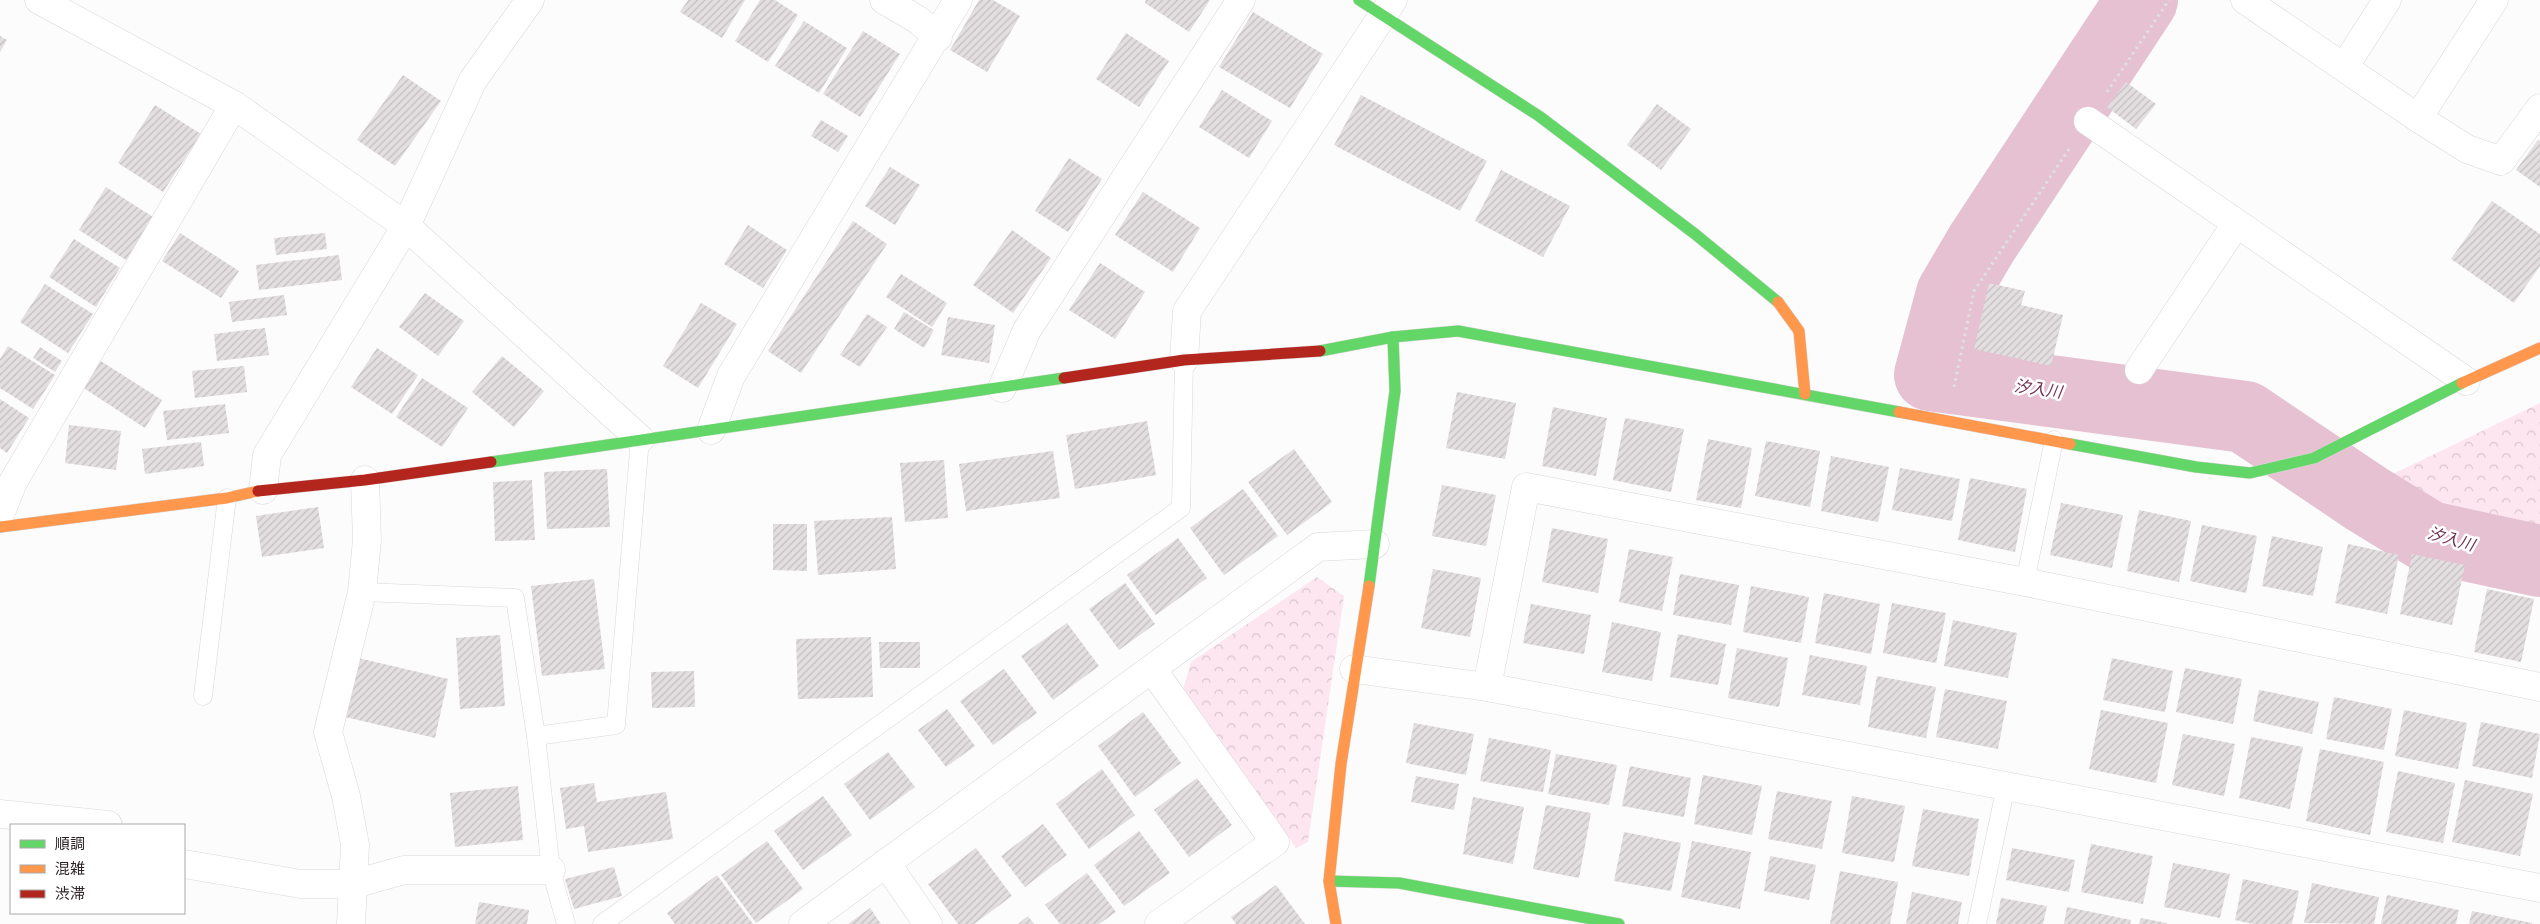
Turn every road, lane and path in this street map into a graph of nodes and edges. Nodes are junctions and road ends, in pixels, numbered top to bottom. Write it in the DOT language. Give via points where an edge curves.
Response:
graph roads {
  1 [pos="39,0"];
  2 [pos="530,0"];
  3 [pos="884,0"];
  4 [pos="958,0"];
  5 [pos="1240,0"];
  6 [pos="1359,0"];
  7 [pos="2169,0"];
  8 [pos="2245,0"];
  9 [pos="2387,0"];
  10 [pos="2494,0"];
  11 [pos="1389,7"];
  12 [pos="938,37"];
  13 [pos="2345,66"];
  14 [pos="234,105"];
  15 [pos="2540,108"];
  16 [pos="2418,118"];
  17 [pos="2088,121"];
  18 [pos="2236,224"];
  19 [pos="406,226"];
  20 [pos="1393,337"];
  21 [pos="2540,348"];
  22 [pos="1184,360"];
  23 [pos="2139,370"];
  24 [pos="2466,381"];
  25 [pos="1002,388"];
  26 [pos="1805,394"];
  27 [pos="1947,420"];
  28 [pos="711,430"];
  29 [pos="640,439"];
  30 [pos="2054,440"];
  31 [pos="364,480"];
  32 [pos="263,490"];
  33 [pos="227,498"];
  34 [pos="0,515"];
  35 [pos="0,527"];
  36 [pos="1375,544"];
  37 [pos="2025,582"];
  38 [pos="362,592"];
  39 [pos="1152,669"];
  40 [pos="1354,669"];
  41 [pos="1487,687"];
  42 [pos="2540,688"];
  43 [pos="203,696"];
  44 [pos="536,736"];
  45 [pos="2006,786"];
  46 [pos="0,814"];
  47 [pos="98,824"];
  48 [pos="886,863"];
  49 [pos="185,864"];
  50 [pos="551,870"];
  51 [pos="1329,881"];
  52 [pos="354,884"];
  53 [pos="2540,888"];
  54 [pos="351,924"];
  55 [pos="566,924"];
  56 [pos="602,924"];
  57 [pos="803,924"];
  58 [pos="928,924"];
  59 [pos="1159,924"];
  60 [pos="1336,924"];
  61 [pos="1619,924"];
  62 [pos="1977,924"];
  1 -- 14 [label="street"];
  2 -- 19 [label="street" via="473,80"];
  3 -- 12 [label="street" via="918,20"];
  4 -- 12 [label="street"];
  5 -- 25 [label="street" via="1027,330"];
  6 -- 11 [label="street"];
  7 -- 17 [label="path"];
  8 -- 13 [label="street"];
  9 -- 13 [label="street"];
  10 -- 16 [label="street"];
  11 -- 22 [label="street" via="1187,312"];
  11 -- 26 [label="street" via="1696,234 1777,301 1799,331"];
  12 -- 28 [label="street" via="731,376"];
  13 -- 16 [label="street"];
  14 -- 19 [label="street"];
  14 -- 34 [label="street" via="13,482"];
  15 -- 16 [label="street" via="2501,161 2467,149"];
  17 -- 18 [label="street"];
  17 -- 27 [label="path" via="1974,291"];
  18 -- 23 [label="street"];
  18 -- 24 [label="street"];
  19 -- 29 [label="street"];
  19 -- 32 [label="street" via="267,455"];
  20 -- 22 [label="street" via="1316,352"];
  20 -- 26 [label="street" via="1458,331"];
  20 -- 36 [label="street" via="1395,391"];
  21 -- 24 [label="street"];
  22 -- 25 [label="street"];
  22 -- 56 [label="lane" via="1181,508"];
  24 -- 30 [label="street" via="2314,458 2250,473 2196,467"];
  25 -- 28 [label="street"];
  26 -- 27 [label="street"];
  27 -- 30 [label="street"];
  28 -- 29 [label="street"];
  29 -- 31 [label="street"];
  29 -- 44 [label="lane" via="616,725"];
  30 -- 37 [label="lane"];
  31 -- 32 [label="street"];
  31 -- 38 [label="street" via="367,540"];
  32 -- 33 [label="street"];
  33 -- 35 [label="street"];
  33 -- 43 [label="lane"];
  36 -- 39 [label="street" via="1318,547"];
  36 -- 40 [label="street"];
  37 -- 41 [label="street" via="1526,487"];
  37 -- 42 [label="street"];
  38 -- 44 [label="lane" via="515,598"];
  38 -- 52 [label="street" via="328,732 346,796 355,845"];
  39 -- 48 [label="street"];
  39 -- 59 [label="street" via="1275,842"];
  40 -- 41 [label="street"];
  40 -- 51 [label="street"];
  41 -- 45 [label="street"];
  44 -- 50 [label="lane"];
  45 -- 53 [label="street"];
  45 -- 62 [label="lane"];
  46 -- 47 [label="street"];
  48 -- 57 [label="street"];
  48 -- 58 [label="street"];
  49 -- 52 [label="street" via="301,884"];
  50 -- 52 [label="street" via="404,870"];
  50 -- 55 [label="lane"];
  51 -- 60 [label="street"];
  51 -- 61 [label="street" via="1399,883"];
  52 -- 54 [label="street"];
}
